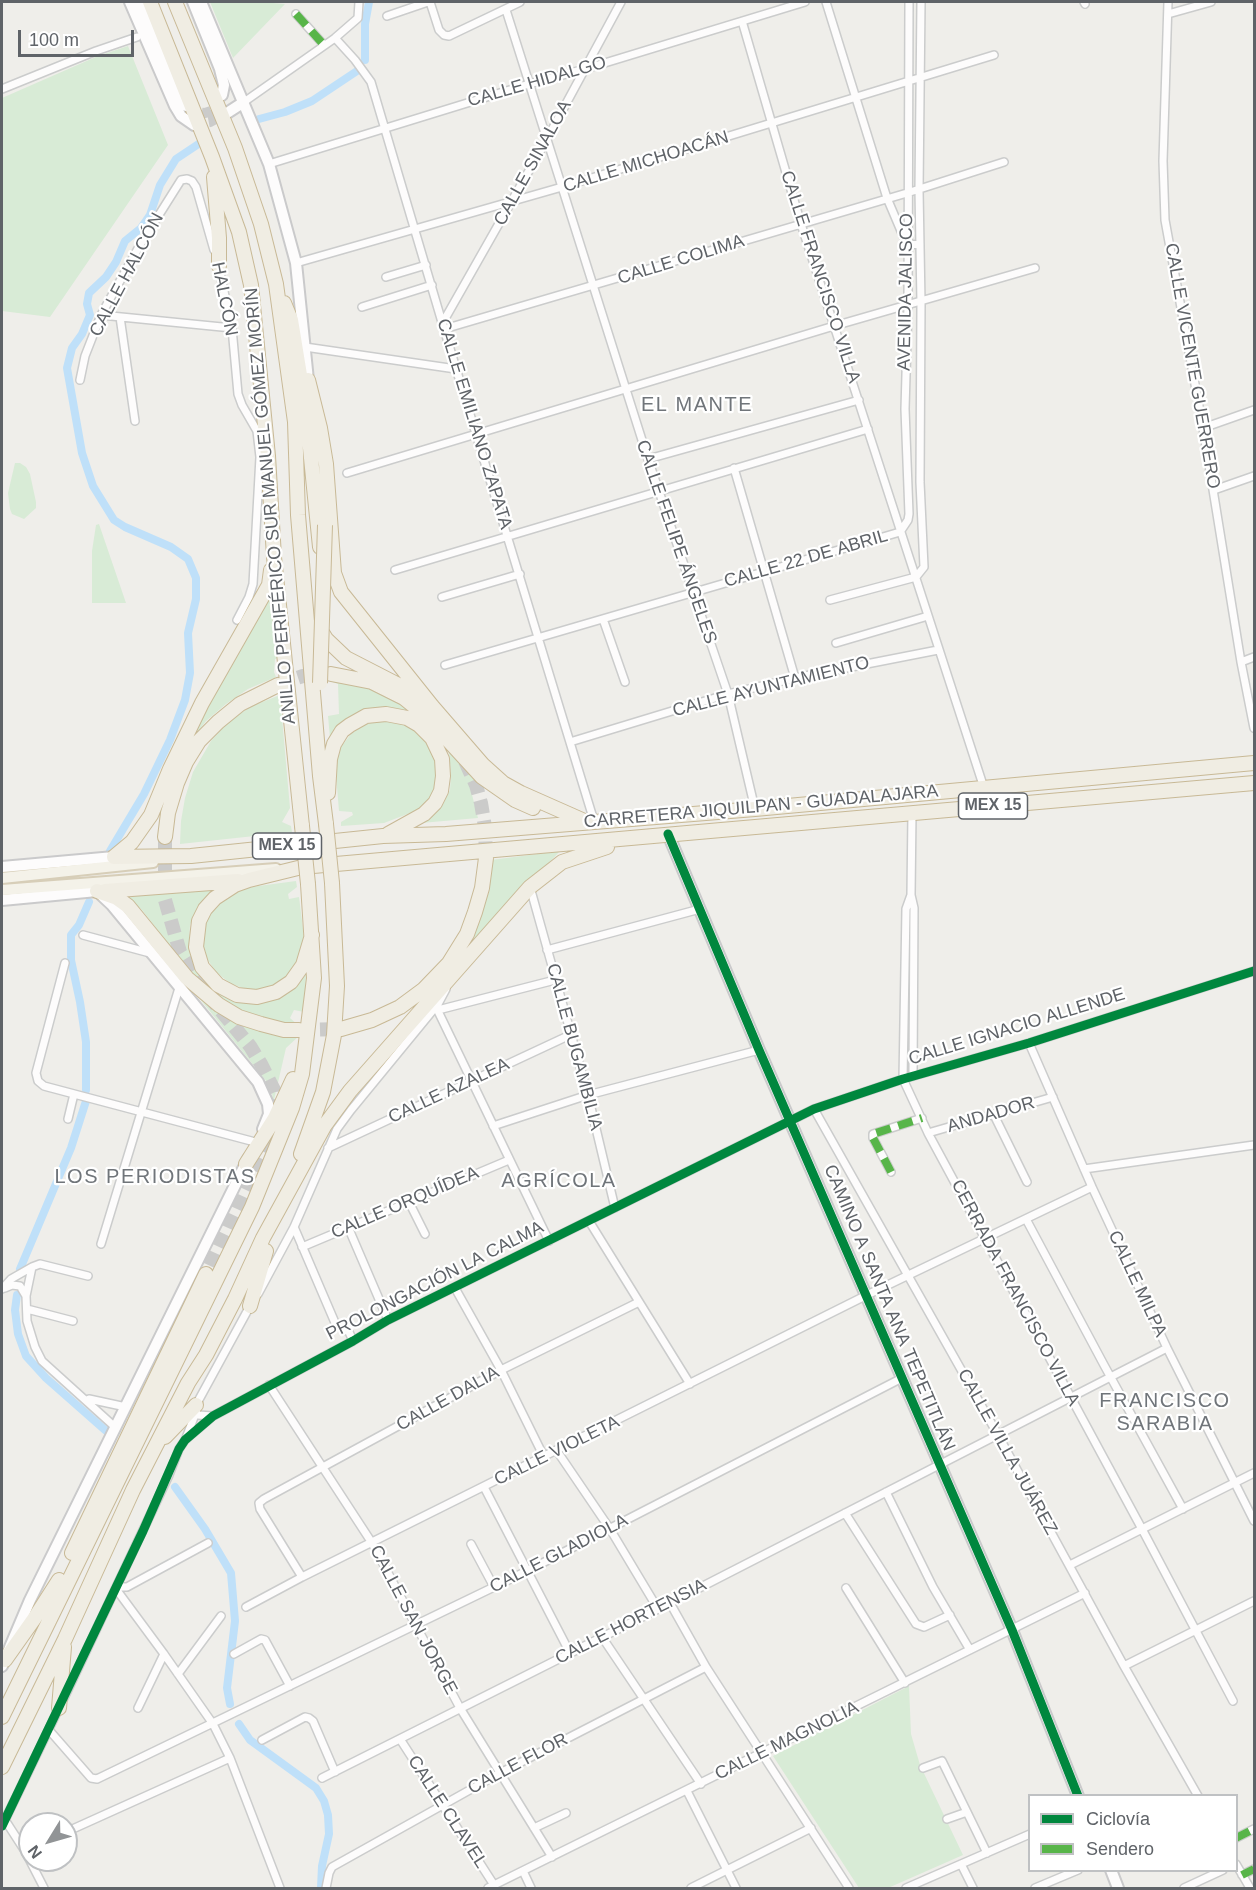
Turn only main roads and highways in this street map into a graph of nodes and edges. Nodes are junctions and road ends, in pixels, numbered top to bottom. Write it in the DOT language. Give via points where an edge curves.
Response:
graph roads {
  1 [pos="150,2"];
  2 [pos="175,2"];
  3 [pos="212,157"];
  4 [pos="219,266"];
  5 [pos="308,380"];
  6 [pos="301,420"];
  7 [pos="260,457"];
  8 [pos="271,493"];
  9 [pos="274,556"];
  10 [pos="395,668"];
  11 [pos="331,674"];
  12 [pos="278,685"];
  13 [pos="432,706"];
  14 [pos="1254,763"];
  15 [pos="320,776"];
  16 [pos="1254,783"];
  17 [pos="590,822"];
  18 [pos="326,824"];
  19 [pos="383,836"];
  20 [pos="165,837"];
  21 [pos="641,838"];
  22 [pos="486,858"];
  23 [pos="112,860"];
  24 [pos="302,867"];
  25 [pos="2,878"];
  26 [pos="249,880"];
  27 [pos="93,888"];
  28 [pos="2,890"];
  29 [pos="312,935"];
  30 [pos="341,1029"];
  31 [pos="299,1030"];
  32 [pos="304,1056"];
  33 [pos="246,1164"];
  34 [pos="276,1214"];
  35 [pos="206,1274"];
  36 [pos="250,1306"];
  37 [pos="196,1409"];
  38 [pos="157,1445"];
  39 [pos="59,1580"];
  40 [pos="65,1639"];
  41 [pos="3,1663"];
  42 [pos="12,1695"];
  43 [pos="59,1708"];
  44 [pos="2,1717"];
  45 [pos="2,1767"];
  1 -- 3 [label="highway, ANILLO PERIFÉRICO SUR MANUEL GÓMEZ MORÍN"];
  2 -- 6 [label="highway, ANILLO PERIFÉRICO SUR MANUEL GÓMEZ MORÍN" via="235,148 261,224"];
  3 -- 4 [label="highway"];
  3 -- 8 [label="highway, ANILLO PERIFÉRICO SUR MANUEL GÓMEZ MORÍN" via="239,232 251,285"];
  5 -- 6 [label="highway"];
  5 -- 13 [label="highway" via="326,464 337,585"];
  5 -- 15 [label="highway, bridge" via="325,525"];
  6 -- 10 [label="highway" via="322,566 328,583"];
  6 -- 13 [label="highway" via="312,603 321,632 355,664 405,687"];
  6 -- 15 [label="highway, ANILLO PERIFÉRICO SUR MANUEL GÓMEZ MORÍN" via="298,515"];
  7 -- 8 [label="highway"];
  8 -- 9 [label="highway, ANILLO PERIFÉRICO SUR MANUEL GÓMEZ MORÍN"];
  9 -- 23 [label="highway" via="269,585 202,703 151,815 132,842"];
  9 -- 29 [label="highway, ANILLO PERIFÉRICO SUR MANUEL GÓMEZ MORÍN, bridge"];
  11 -- 17 [label="highway" via="372,682 404,698 432,721 472,768 515,800 543,812"];
  12 -- 20 [label="highway" via="240,704 199,741 177,783"];
  13 -- 17 [label="highway" via="473,755 503,783"];
  14 -- 17 [label="highway, CARRETERA JIQUILPAN - GUADALAJARA / MEX 15"];
  15 -- 18 [label="highway, ANILLO PERIFÉRICO SUR MANUEL GÓMEZ MORÍN"];
  16 -- 21 [label="highway, CARRETERA JIQUILPAN - GUADALAJARA / MEX 15"];
  17 -- 19 [label="highway, CARRETERA JIQUILPAN - GUADALAJARA / MEX 15"];
  18 -- 19 [label="highway" via="330,759 339,734 366,716 400,716 419,725 432,738 442,759 443,776 438,797 430,809"];
  18 -- 34 [label="highway, ANILLO PERIFÉRICO SUR MANUEL GÓMEZ MORÍN, bridge" via="337,986 334,1035 323,1092"];
  19 -- 23 [label="highway, MEX 15"];
  21 -- 24 [label="highway, CARRETERA JIQUILPAN - GUADALAJARA / MEX 15"];
  21 -- 34 [label="highway" via="562,862 530,887 350,1091 324,1125"];
  22 -- 30 [label="highway" via="475,912 449,963 400,1007"];
  23 -- 25 [label="main road" via="79,870"];
  24 -- 26 [label="highway"];
  24 -- 27 [label="main road, MEX 15"];
  26 -- 27 [label="highway"];
  26 -- 29 [label="highway" via="215,898 197,927 199,961 218,985 244,996 276,992 291,982 303,965"];
  27 -- 28 [label="main road, MEX 15"];
  27 -- 31 [label="highway" via="128,906 201,993 239,1017 284,1030"];
  29 -- 32 [label="highway, ANILLO PERIFÉRICO SUR MANUEL GÓMEZ MORÍN" via="314,978"];
  32 -- 33 [label="highway" via="275,1118"];
  32 -- 42 [label="highway" via="291,1108 252,1207"];
  34 -- 36 [label="highway"];
  34 -- 38 [label="highway"];
  35 -- 39 [label="highway"];
  37 -- 38 [label="highway"];
  38 -- 40 [label="highway"];
  39 -- 41 [label="highway"];
  39 -- 42 [label="highway" via="19,1667"];
  40 -- 43 [label="highway"];
  40 -- 45 [label="highway"];
  42 -- 44 [label="highway"];
}
